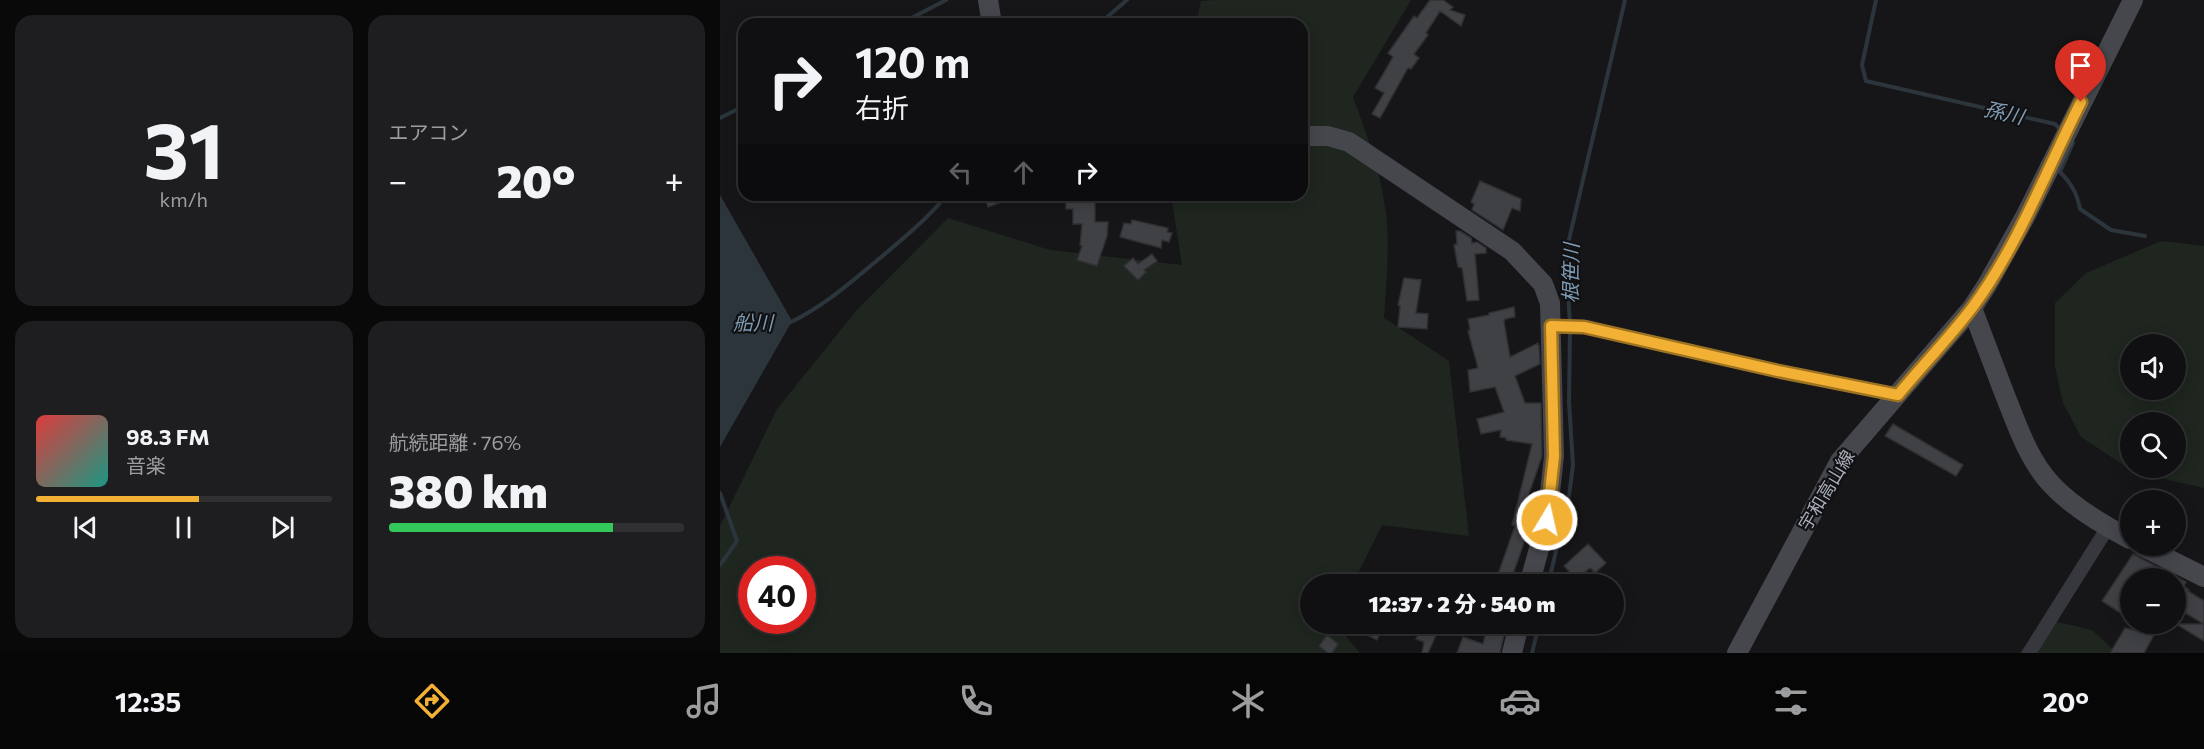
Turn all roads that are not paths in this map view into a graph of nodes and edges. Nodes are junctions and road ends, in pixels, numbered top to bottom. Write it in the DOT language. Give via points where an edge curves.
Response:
graph roads {
  1 [pos="988,0"];
  2 [pos="2133,0"];
  3 [pos="991,18"];
  4 [pos="1308,136"];
  5 [pos="1972,308"];
  6 [pos="1555,326"];
  7 [pos="1898,395"];
  8 [pos="2108,527"];
  9 [pos="2120,534"];
  10 [pos="2162,556"];
  11 [pos="1532,574"];
  12 [pos="2204,577"];
  13 [pos="1517,634"];
  14 [pos="1512,653"];
  15 [pos="1737,653"];
  16 [pos="2028,653"];
  1 -- 3 [label="street"];
  2 -- 5 [label="street, 宇和高山線" via="2025,216"];
  4 -- 6 [label="street" via="1349,142 1512,250 1542,284"];
  5 -- 7 [label="street, 宇和高山線"];
  5 -- 8 [label="street" via="2032,457 2051,484"];
  6 -- 7 [label="street" via="1577,326"];
  6 -- 11 [label="street" via="1553,477 1547,520"];
  7 -- 15 [label="street, 宇和高山線" via="1840,461"];
  8 -- 9 [label="street"];
  8 -- 16 [label="street"];
  10 -- 12 [label="street"];
  13 -- 14 [label="street"];
}
